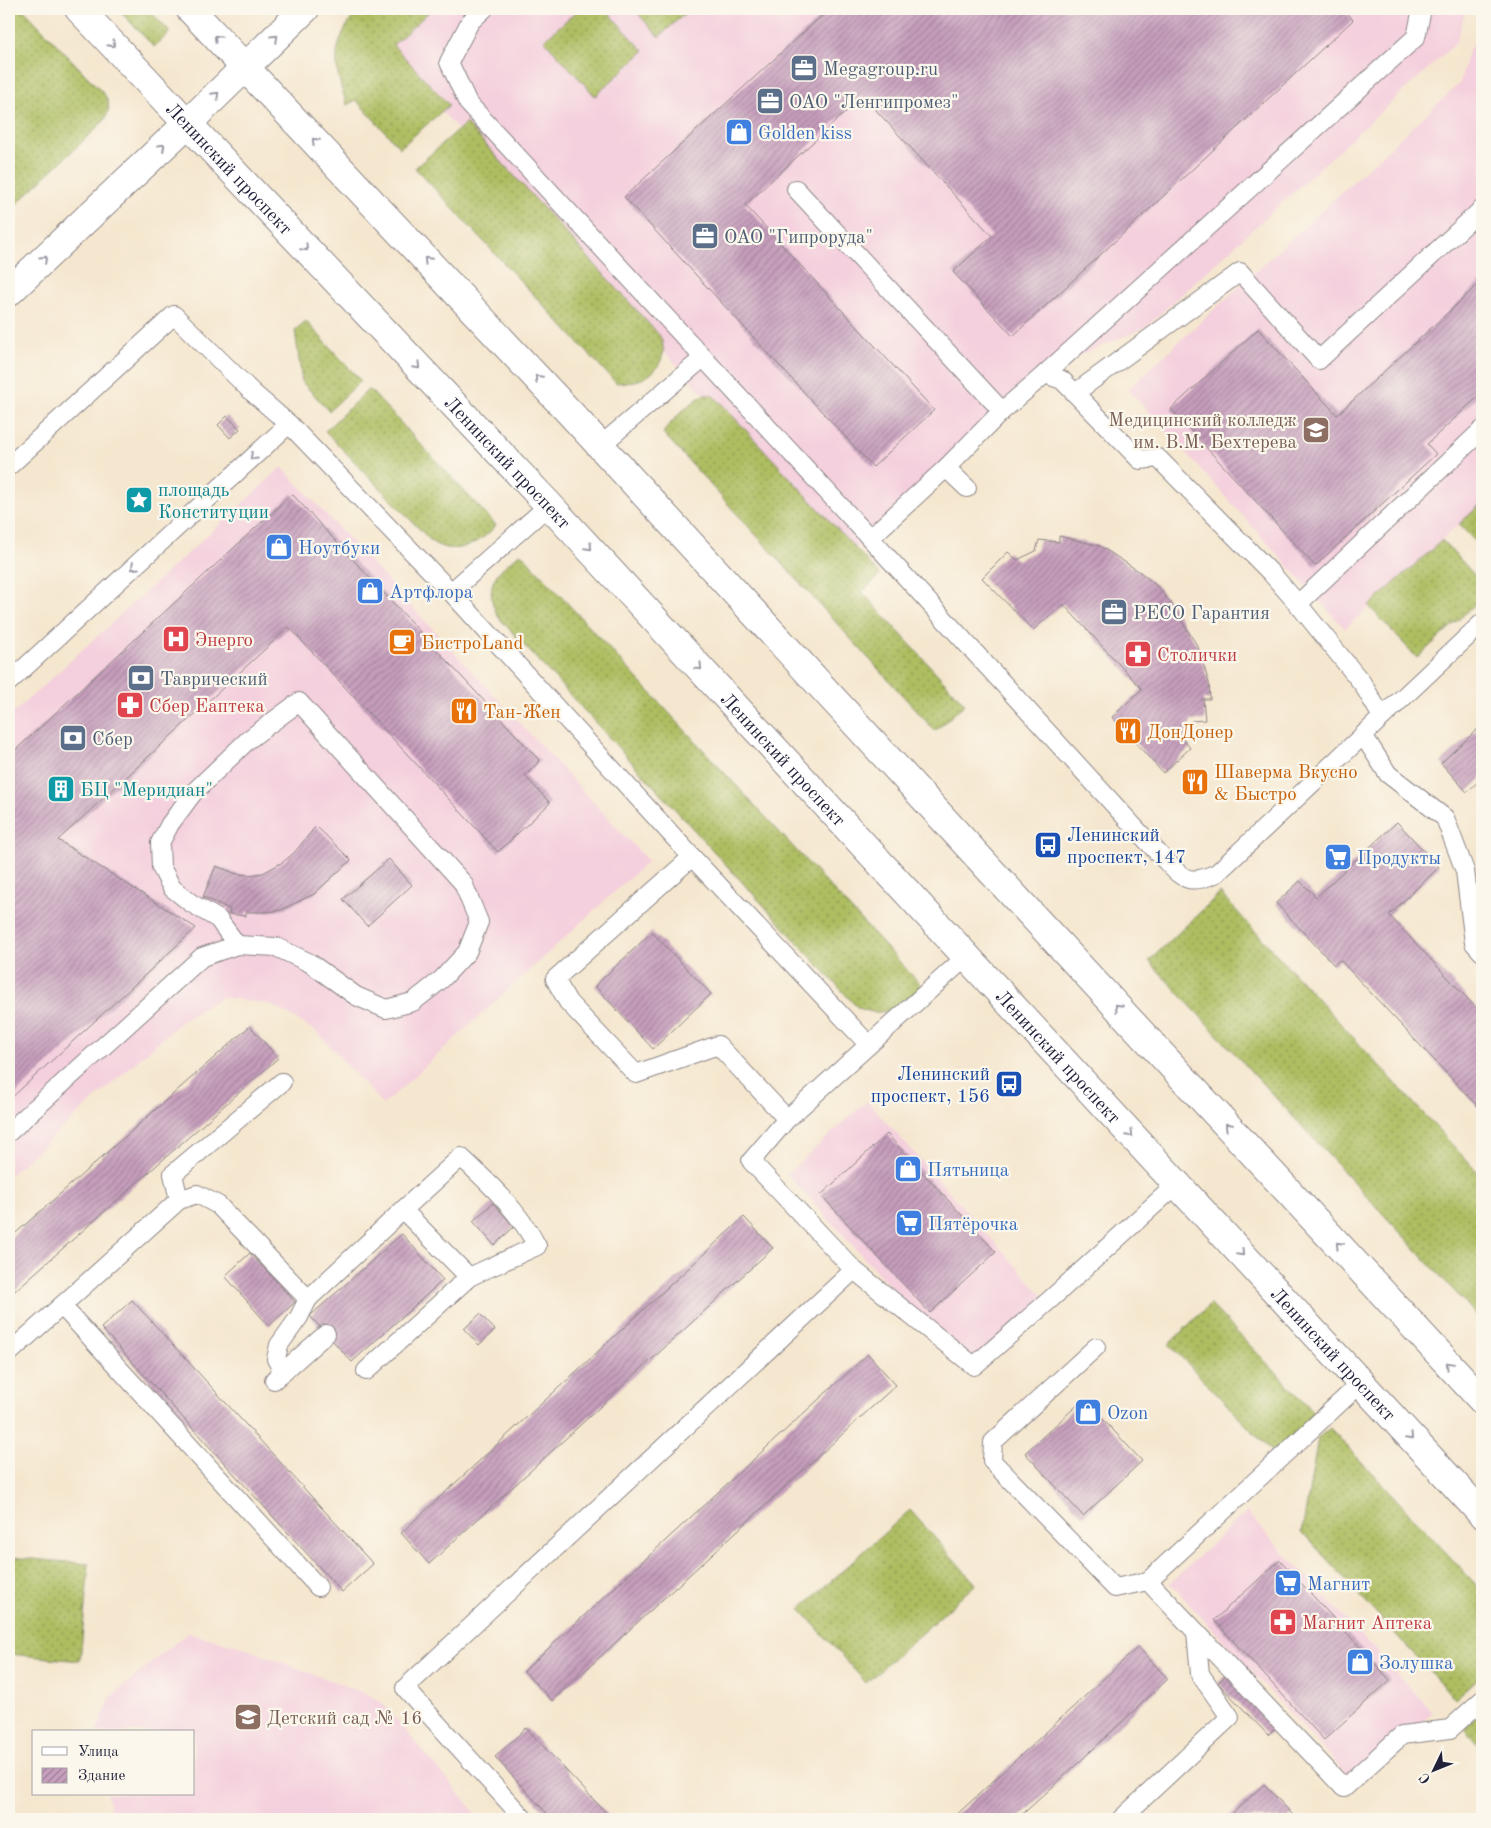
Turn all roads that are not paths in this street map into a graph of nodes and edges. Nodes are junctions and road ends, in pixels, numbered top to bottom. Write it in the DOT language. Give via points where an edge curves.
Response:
graph roads {
  1 [pos="78,9"];
  2 [pos="190,9"];
  3 [pos="305,9"];
  4 [pos="484,9"];
  5 [pos="1422,9"];
  6 [pos="244,67"];
  7 [pos="188,123"];
  8 [pos="796,189"];
  9 [pos="1482,210"];
  10 [pos="9,292"];
  11 [pos="703,358"];
  12 [pos="1045,374"];
  13 [pos="1075,393"];
  14 [pos="1002,411"];
  15 [pos="289,424"];
  16 [pos="1482,430"];
  17 [pos="600,446"];
  18 [pos="9,466"];
  19 [pos="946,468"];
  20 [pos="967,488"];
  21 [pos="549,505"];
  22 [pos="870,538"];
  23 [pos="451,592"];
  24 [pos="1298,604"];
  25 [pos="1482,623"];
  26 [pos="9,682"];
  27 [pos="1382,717"];
  28 [pos="1363,735"];
  29 [pos="692,857"];
  30 [pos="237,946"];
  31 [pos="1482,952"];
  32 [pos="967,956"];
  33 [pos="869,1046"];
  34 [pos="282,1082"];
  35 [pos="786,1118"];
  36 [pos="9,1132"];
  37 [pos="1177,1184"];
  38 [pos="179,1200"];
  39 [pos="403,1210"];
  40 [pos="854,1270"];
  41 [pos="469,1277"];
  42 [pos="308,1299"];
  43 [pos="62,1306"];
  44 [pos="326,1334"];
  45 [pos="1096,1347"];
  46 [pos="9,1353"];
  47 [pos="366,1371"];
  48 [pos="1361,1384"];
  49 [pos="1482,1400"];
  50 [pos="1482,1514"];
  51 [pos="1148,1580"];
  52 [pos="318,1587"];
  53 [pos="1196,1632"];
  54 [pos="1482,1700"];
  55 [pos="524,1819"];
  56 [pos="1121,1819"];
  1 -- 7 [label="main road, Ленинский проспект, one-way"];
  6 -- 2 [label="main road, one-way"];
  6 -- 3 [label="main road, one-way"];
  4 -- 11 [label="lane" via="470,22 449,62 468,103"];
  5 -- 12 [label="lane" via="1416,37"];
  7 -- 6 [label="main road, one-way"];
  17 -- 6 [label="main road, one-way"];
  10 -- 7 [label="main road, one-way"];
  7 -- 21 [label="main road, Ленинский проспект, one-way"];
  8 -- 14 [label="lane"];
  9 -- 13 [label="lane" via="1320,360 1240,272"];
  11 -- 17 [label="lane"];
  11 -- 22 [label="lane"];
  12 -- 13 [label="lane" via="1062,380"];
  12 -- 14 [label="lane"];
  13 -- 24 [label="lane" via="1140,460 1158,458"];
  14 -- 19 [label="lane"];
  15 -- 18 [label="lane" via="174,315"];
  15 -- 23 [label="lane"];
  15 -- 26 [label="lane, one-way"];
  16 -- 24 [label="lane"];
  49 -- 17 [label="main road, one-way"];
  19 -- 20 [label="lane"];
  19 -- 22 [label="lane"];
  21 -- 23 [label="lane"];
  21 -- 32 [label="main road, Ленинский проспект, one-way"];
  22 -- 28 [label="lane" via="1183,878 1200,880 1217,873"];
  23 -- 29 [label="lane"];
  24 -- 27 [label="lane" via="1362,683"];
  25 -- 27 [label="lane"];
  27 -- 28 [label="lane"];
  28 -- 31 [label="lane" via="1388,774 1445,818 1465,871 1474,943"];
  29 -- 33 [label="lane"];
  29 -- 35 [label="lane" via="554,979 568,1002 636,1074 718,1044"];
  30 -- 30 [label="lane" via="276,947 310,963 356,996 386,1009 413,1002 442,979 467,952 479,922 463,883 299,702 248,740 193,794 160,843 161,867 172,888 218,919"];
  30 -- 36 [label="lane" via="202,957"];
  32 -- 33 [label="lane"];
  32 -- 37 [label="main road, Ленинский проспект, one-way"];
  33 -- 35 [label="lane"];
  34 -- 38 [label="lane" via="173,1174"];
  35 -- 40 [label="lane" via="751,1161"];
  37 -- 40 [label="lane" via="974,1366"];
  37 -- 48 [label="main road, Ленинский проспект, one-way"];
  38 -- 42 [label="lane" via="197,1194 218,1204"];
  38 -- 43 [label="lane"];
  39 -- 41 [label="lane"];
  39 -- 41 [label="lane" via="461,1157 485,1179 527,1227 537,1246"];
  39 -- 42 [label="lane"];
  40 -- 55 [label="lane" via="405,1688"];
  41 -- 47 [label="lane"];
  42 -- 44 [label="lane" via="279,1345 276,1359 279,1376"];
  43 -- 46 [label="lane"];
  43 -- 52 [label="lane"];
  45 -- 51 [label="lane" via="993,1442 992,1461 1115,1588"];
  48 -- 50 [label="main road, Ленинский проспект, one-way"];
  48 -- 51 [label="lane"];
  51 -- 53 [label="lane"];
  53 -- 54 [label="lane" via="1344,1788 1402,1735 1450,1729"];
  53 -- 56 [label="lane" via="1200,1674 1230,1717"];
}
